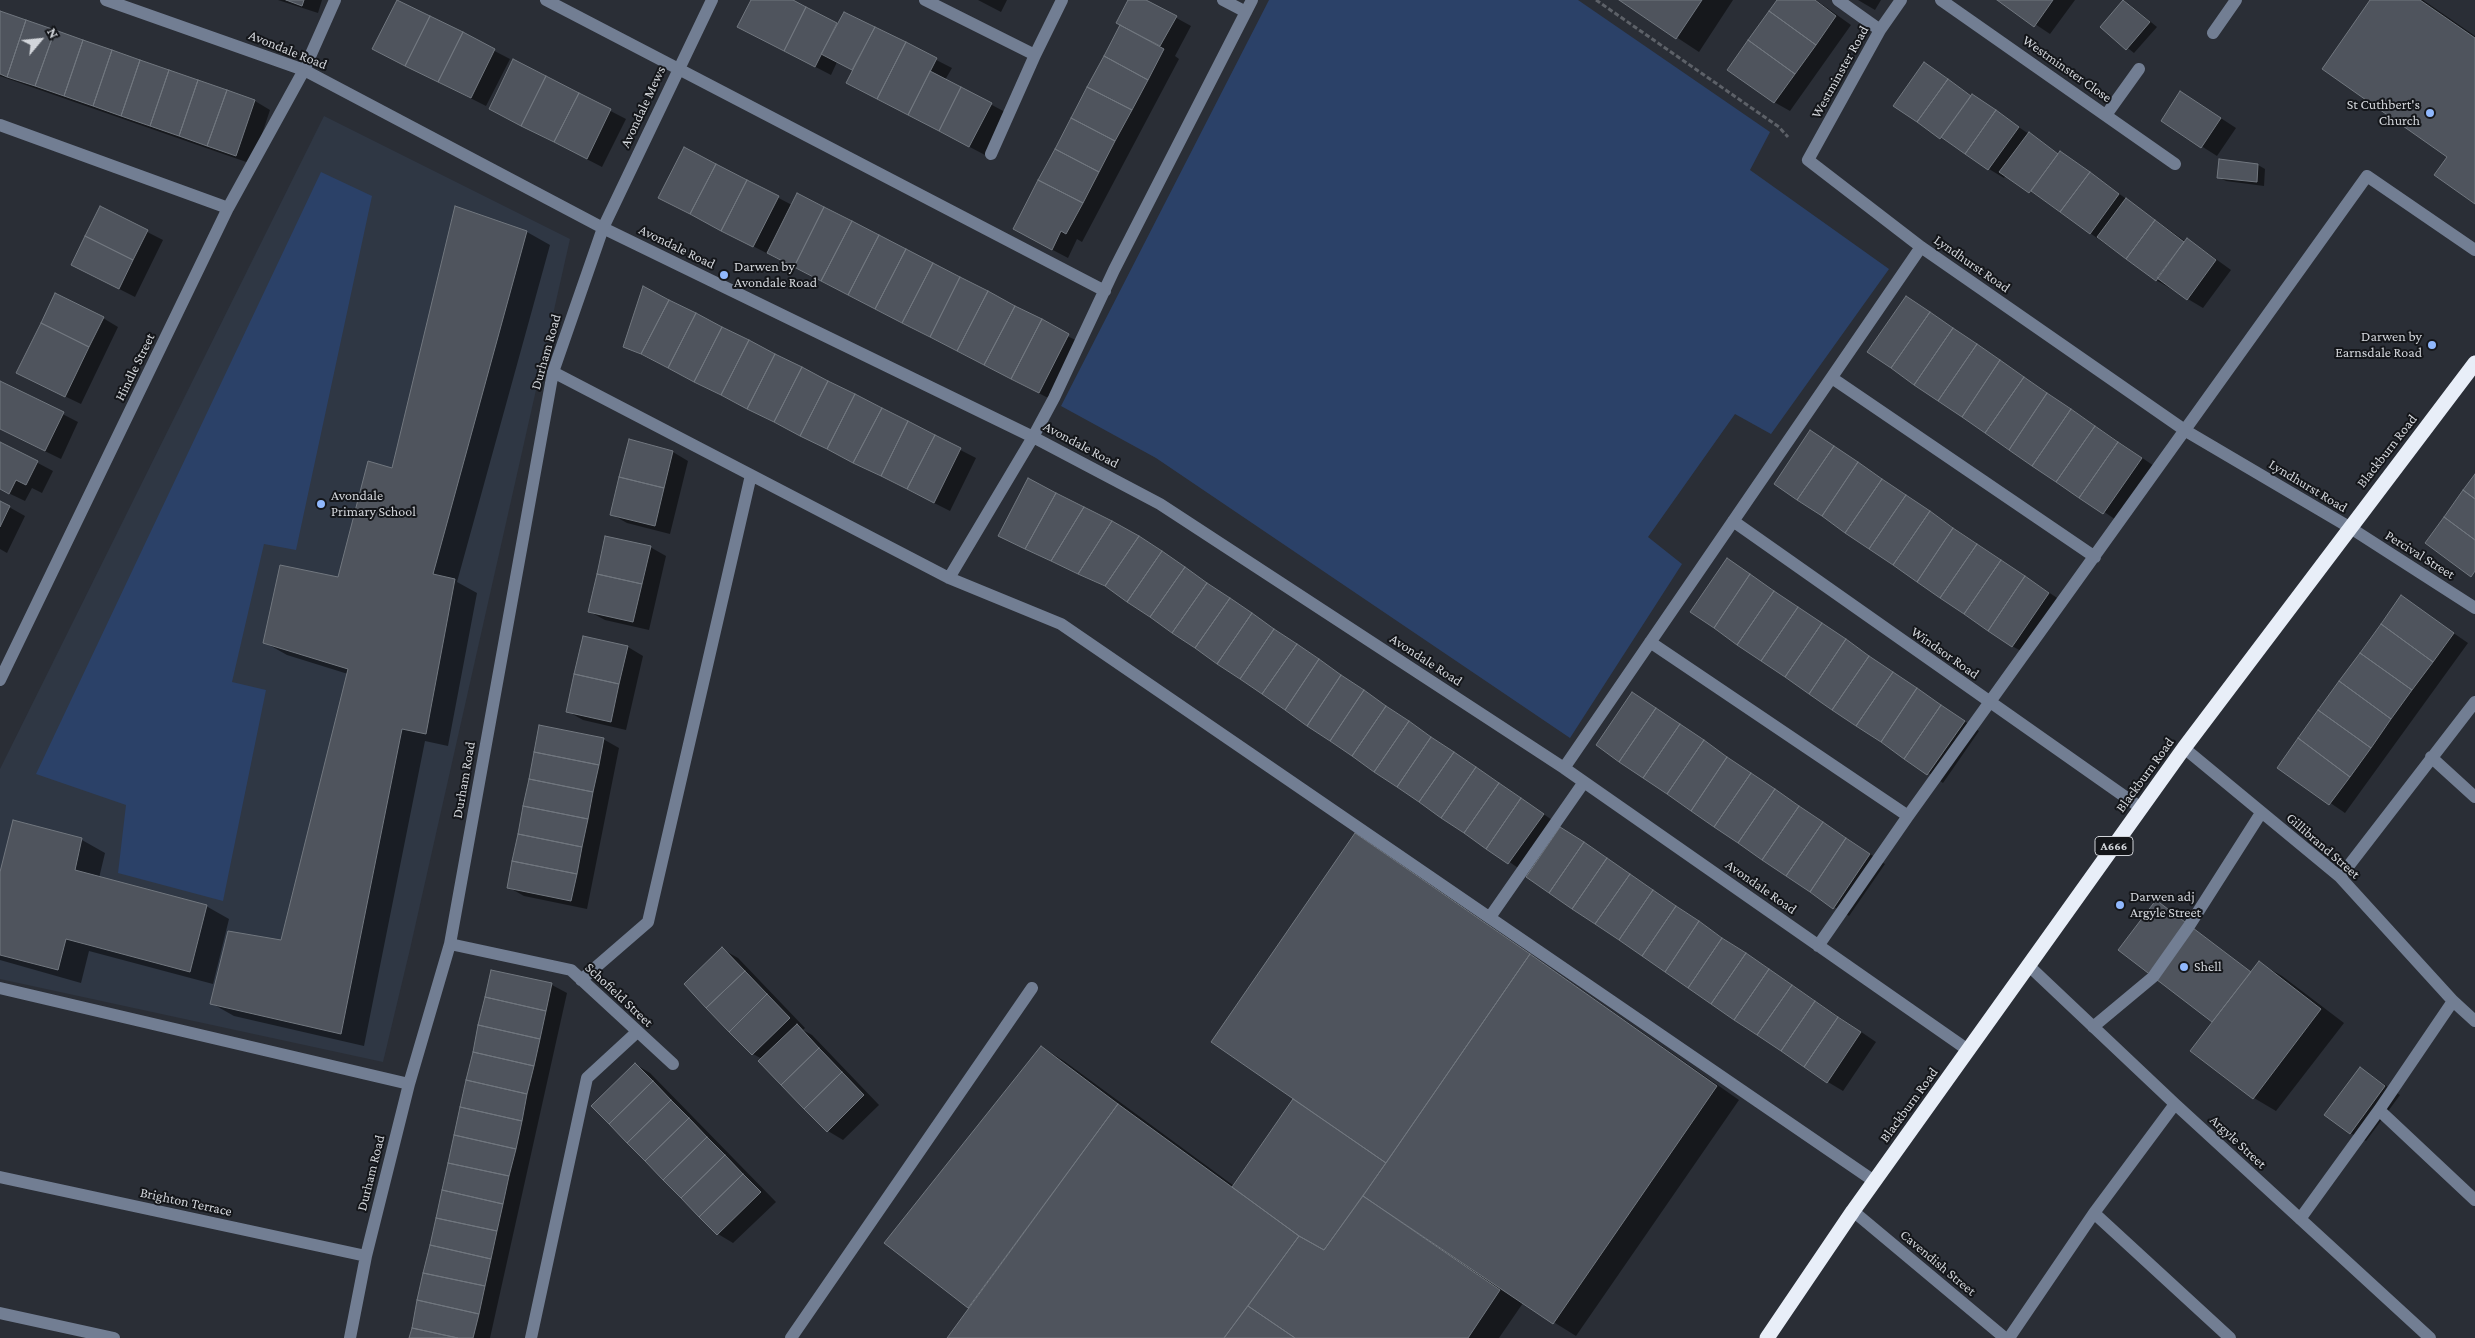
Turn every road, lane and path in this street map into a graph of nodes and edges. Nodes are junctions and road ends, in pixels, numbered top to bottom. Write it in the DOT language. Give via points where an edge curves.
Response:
graph roads {
  1 [pos="106,0"];
  2 [pos="335,0"];
  3 [pos="546,0"];
  4 [pos="712,0"];
  5 [pos="925,0"];
  6 [pos="1062,0"];
  7 [pos="1223,0"];
  8 [pos="1252,0"];
  9 [pos="1596,0"];
  10 [pos="1838,0"];
  11 [pos="1900,0"];
  12 [pos="1941,0"];
  13 [pos="2236,0"];
  14 [pos="1246,12"];
  15 [pos="1880,30"];
  16 [pos="2213,33"];
  17 [pos="1035,55"];
  18 [pos="2139,68"];
  19 [pos="304,70"];
  20 [pos="677,70"];
  21 [pos="2106,115"];
  22 [pos="0,125"];
  23 [pos="991,154"];
  24 [pos="1808,160"];
  25 [pos="2176,164"];
  26 [pos="228,208"];
  27 [pos="603,228"];
  28 [pos="1921,247"];
  29 [pos="2475,250"];
  30 [pos="1105,291"];
  31 [pos="2475,363"];
  32 [pos="553,372"];
  33 [pos="1832,378"];
  34 [pos="2186,431"];
  35 [pos="1033,437"];
  36 [pos="751,475"];
  37 [pos="1733,521"];
  38 [pos="2349,527"];
  39 [pos="2095,557"];
  40 [pos="949,578"];
  41 [pos="2475,608"];
  42 [pos="1650,642"];
  43 [pos="0,680"];
  44 [pos="2475,702"];
  45 [pos="1990,703"];
  46 [pos="2184,748"];
  47 [pos="2431,757"];
  48 [pos="1564,768"];
  49 [pos="1584,782"];
  50 [pos="2475,797"];
  51 [pos="2142,808"];
  52 [pos="2261,813"];
  53 [pos="1908,816"];
  54 [pos="2340,877"];
  55 [pos="1490,917"];
  56 [pos="450,944"];
  57 [pos="1818,946"];
  58 [pos="2029,966"];
  59 [pos="582,980"];
  60 [pos="0,988"];
  61 [pos="1032,988"];
  62 [pos="2453,1001"];
  63 [pos="2475,1021"];
  64 [pos="2093,1027"];
  65 [pos="637,1032"];
  66 [pos="1968,1050"];
  67 [pos="673,1064"];
  68 [pos="409,1084"];
  69 [pos="2175,1104"];
  70 [pos="2379,1110"];
  71 [pos="0,1177"];
  72 [pos="1874,1181"];
  73 [pos="2475,1200"];
  74 [pos="1852,1211"];
  75 [pos="2094,1213"];
  76 [pos="2300,1219"];
  77 [pos="366,1256"];
  78 [pos="0,1313"];
  79 [pos="114,1338"];
  80 [pos="350,1338"];
  81 [pos="531,1338"];
  82 [pos="791,1338"];
  83 [pos="1766,1338"];
  84 [pos="2005,1338"];
  85 [pos="2009,1338"];
  86 [pos="2230,1338"];
  87 [pos="2430,1338"];
  1 -- 19 [label="street, Avondale Road"];
  2 -- 19 [label="street, Hindle Street"];
  3 -- 20 [label="street"];
  4 -- 20 [label="street, Avondale Mews"];
  5 -- 17 [label="street"];
  6 -- 17 [label="street"];
  7 -- 14 [label="street"];
  8 -- 14 [label="street"];
  9 -- 24 [label="path" via="1779,127"];
  10 -- 15 [label="street"];
  11 -- 15 [label="street, Westminster Road"];
  12 -- 21 [label="street, Westminster Close"];
  13 -- 16 [label="street"];
  14 -- 30 [label="street"];
  15 -- 24 [label="street, Westminster Road"];
  17 -- 23 [label="street"];
  18 -- 21 [label="street"];
  19 -- 26 [label="street, Hindle Street"];
  19 -- 27 [label="street, Avondale Road"];
  20 -- 27 [label="street, Avondale Mews"];
  20 -- 30 [label="street"];
  21 -- 25 [label="street, Westminster Close"];
  22 -- 26 [label="street"];
  24 -- 28 [label="street, Lyndhurst Road"];
  26 -- 43 [label="street, Hindle Street"];
  27 -- 32 [label="street, Durham Road"];
  27 -- 35 [label="street, Avondale Road"];
  28 -- 33 [label="street"];
  28 -- 34 [label="street, Lyndhurst Road"];
  29 -- 34 [label="street" via="2367,176"];
  30 -- 35 [label="street"];
  31 -- 38 [label="highway, Blackburn Road / A666"];
  32 -- 36 [label="street"];
  32 -- 56 [label="street, Durham Road"];
  33 -- 37 [label="street"];
  33 -- 39 [label="street"];
  34 -- 38 [label="street, Lyndhurst Road"];
  34 -- 39 [label="street"];
  35 -- 40 [label="street"];
  35 -- 48 [label="street, Avondale Road" via="1160,504"];
  36 -- 40 [label="street"];
  36 -- 59 [label="street" via="648,922"];
  37 -- 42 [label="street"];
  37 -- 45 [label="street, Windsor Road"];
  38 -- 41 [label="street, Percival Street"];
  38 -- 46 [label="highway, Blackburn Road / A666"];
  39 -- 45 [label="street"];
  40 -- 55 [label="street" via="1061,624"];
  42 -- 48 [label="street"];
  42 -- 53 [label="street"];
  44 -- 47 [label="street"];
  45 -- 51 [label="street, Windsor Road"];
  45 -- 53 [label="street"];
  46 -- 51 [label="highway, Blackburn Road / A666"];
  46 -- 52 [label="street, Gillibrand Street"];
  47 -- 50 [label="street"];
  47 -- 54 [label="street"];
  48 -- 49 [label="street, Avondale Road"];
  49 -- 55 [label="street"];
  49 -- 57 [label="street, Avondale Road"];
  51 -- 58 [label="highway, Blackburn Road / A666"];
  52 -- 54 [label="street, Gillibrand Street"];
  52 -- 64 [label="street" via="2153,977"];
  53 -- 57 [label="street"];
  54 -- 62 [label="street, Gillibrand Street"];
  55 -- 72 [label="street"];
  56 -- 59 [label="street, Schofield Street" via="571,970"];
  56 -- 68 [label="street, Durham Road"];
  57 -- 66 [label="street, Avondale Road"];
  58 -- 64 [label="street, Argyle Street"];
  58 -- 66 [label="highway, Blackburn Road / A666"];
  59 -- 65 [label="street, Schofield Street"];
  60 -- 68 [label="street"];
  61 -- 82 [label="street"];
  62 -- 63 [label="street, Gillibrand Street"];
  62 -- 70 [label="street"];
  64 -- 69 [label="street, Argyle Street"];
  65 -- 67 [label="street, Schofield Street"];
  65 -- 81 [label="street" via="587,1078"];
  66 -- 72 [label="highway, Blackburn Road / A666"];
  68 -- 77 [label="street, Durham Road"];
  69 -- 75 [label="street"];
  69 -- 76 [label="street, Argyle Street"];
  70 -- 73 [label="street"];
  70 -- 76 [label="street"];
  71 -- 77 [label="street, Brighton Terrace"];
  72 -- 74 [label="highway, Blackburn Road / A666"];
  74 -- 83 [label="highway, Blackburn Road / A666"];
  74 -- 84 [label="street, Cavendish Street"];
  75 -- 85 [label="street"];
  75 -- 86 [label="street"];
  76 -- 87 [label="street, Argyle Street"];
  77 -- 80 [label="street, Durham Road"];
  78 -- 79 [label="street"];
}
